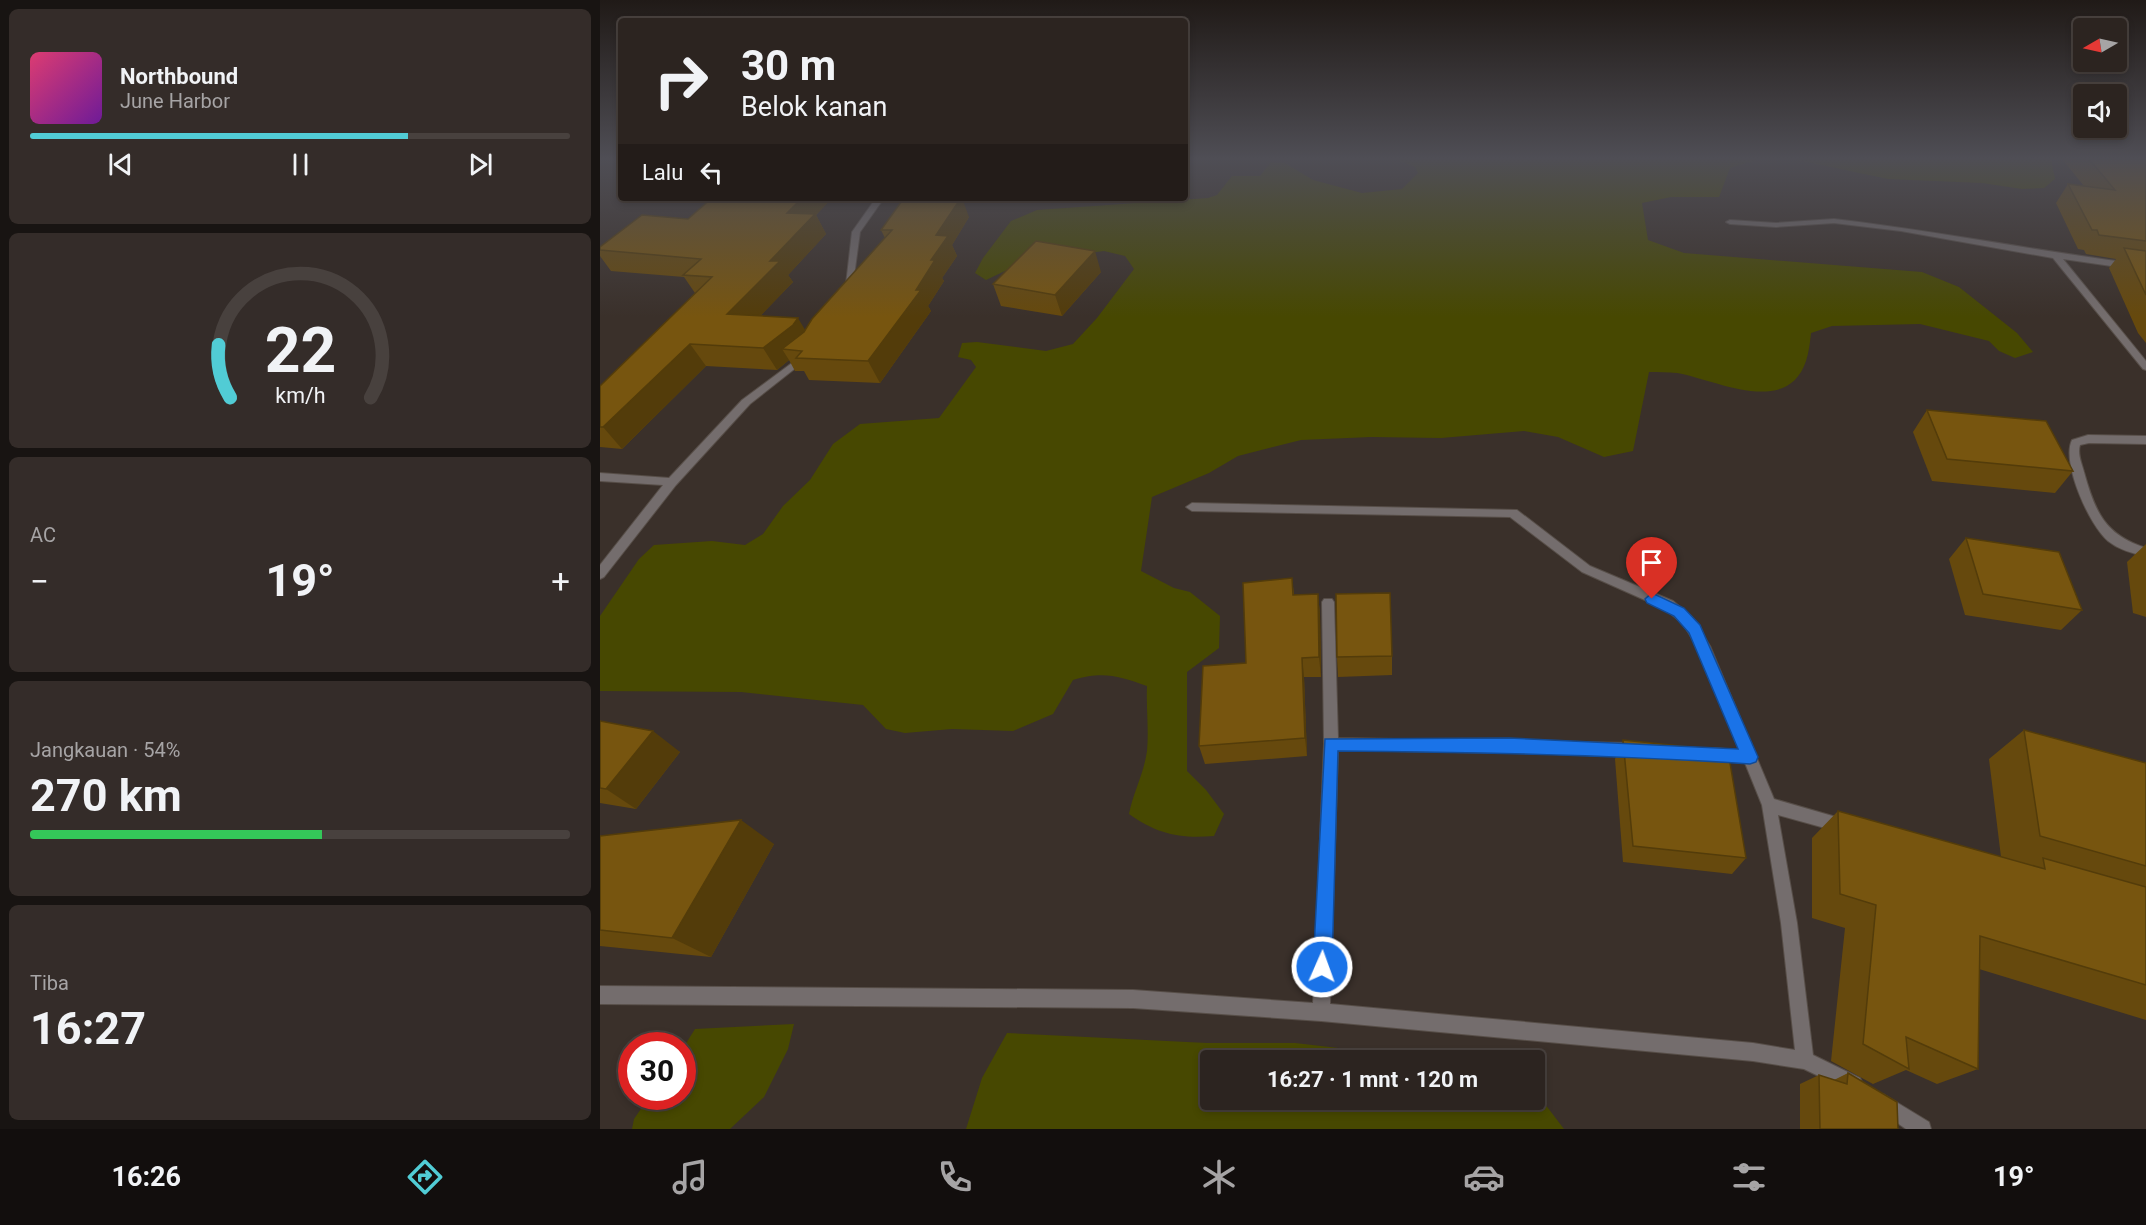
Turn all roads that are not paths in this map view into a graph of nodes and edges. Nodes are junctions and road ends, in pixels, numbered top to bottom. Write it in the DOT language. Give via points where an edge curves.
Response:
graph roads {
  1 [pos="870,212"];
  2 [pos="1730,222"];
  3 [pos="2056,256"];
  4 [pos="2146,268"];
  5 [pos="843,302"];
  6 [pos="812,350"];
  7 [pos="2146,367"];
  8 [pos="2146,440"];
  9 [pos="600,477"];
  10 [pos="672,482"];
  11 [pos="1192,507"];
  12 [pos="2146,553"];
  13 [pos="600,574"];
  14 [pos="1328,602"];
  15 [pos="1331,744"];
  16 [pos="1654,751"];
  17 [pos="1702,754"];
  18 [pos="1750,757"];
  19 [pos="1769,805"];
  20 [pos="1860,831"];
  21 [pos="600,995"];
  22 [pos="1321,1012"];
  23 [pos="1805,1060"];
  24 [pos="1922,1129"];
  1 -- 5 [label="street" via="856,232 851,285"];
  2 -- 3 [label="street" via="1776,225 1834,221 1901,228"];
  3 -- 4 [label="street"];
  3 -- 7 [label="street"];
  6 -- 10 [label="street" via="746,402"];
  8 -- 12 [label="street" via="2088,440 2076,443 2073,451 2092,516 2100,528 2119,543"];
  9 -- 10 [label="street"];
  10 -- 13 [label="street"];
  11 -- 18 [label="street" via="1504,511 1518,515 1586,569 1669,605 1687,620 1704,646"];
  14 -- 15 [label="street"];
  15 -- 16 [label="street"];
  15 -- 22 [label="street"];
  17 -- 18 [label="street"];
  18 -- 19 [label="street"];
  19 -- 20 [label="street"];
  19 -- 23 [label="street" via="1789,923"];
  21 -- 22 [label="street" via="1133,999"];
  22 -- 23 [label="street" via="1648,1041"];
  23 -- 24 [label="street" via="1846,1079"];
}
